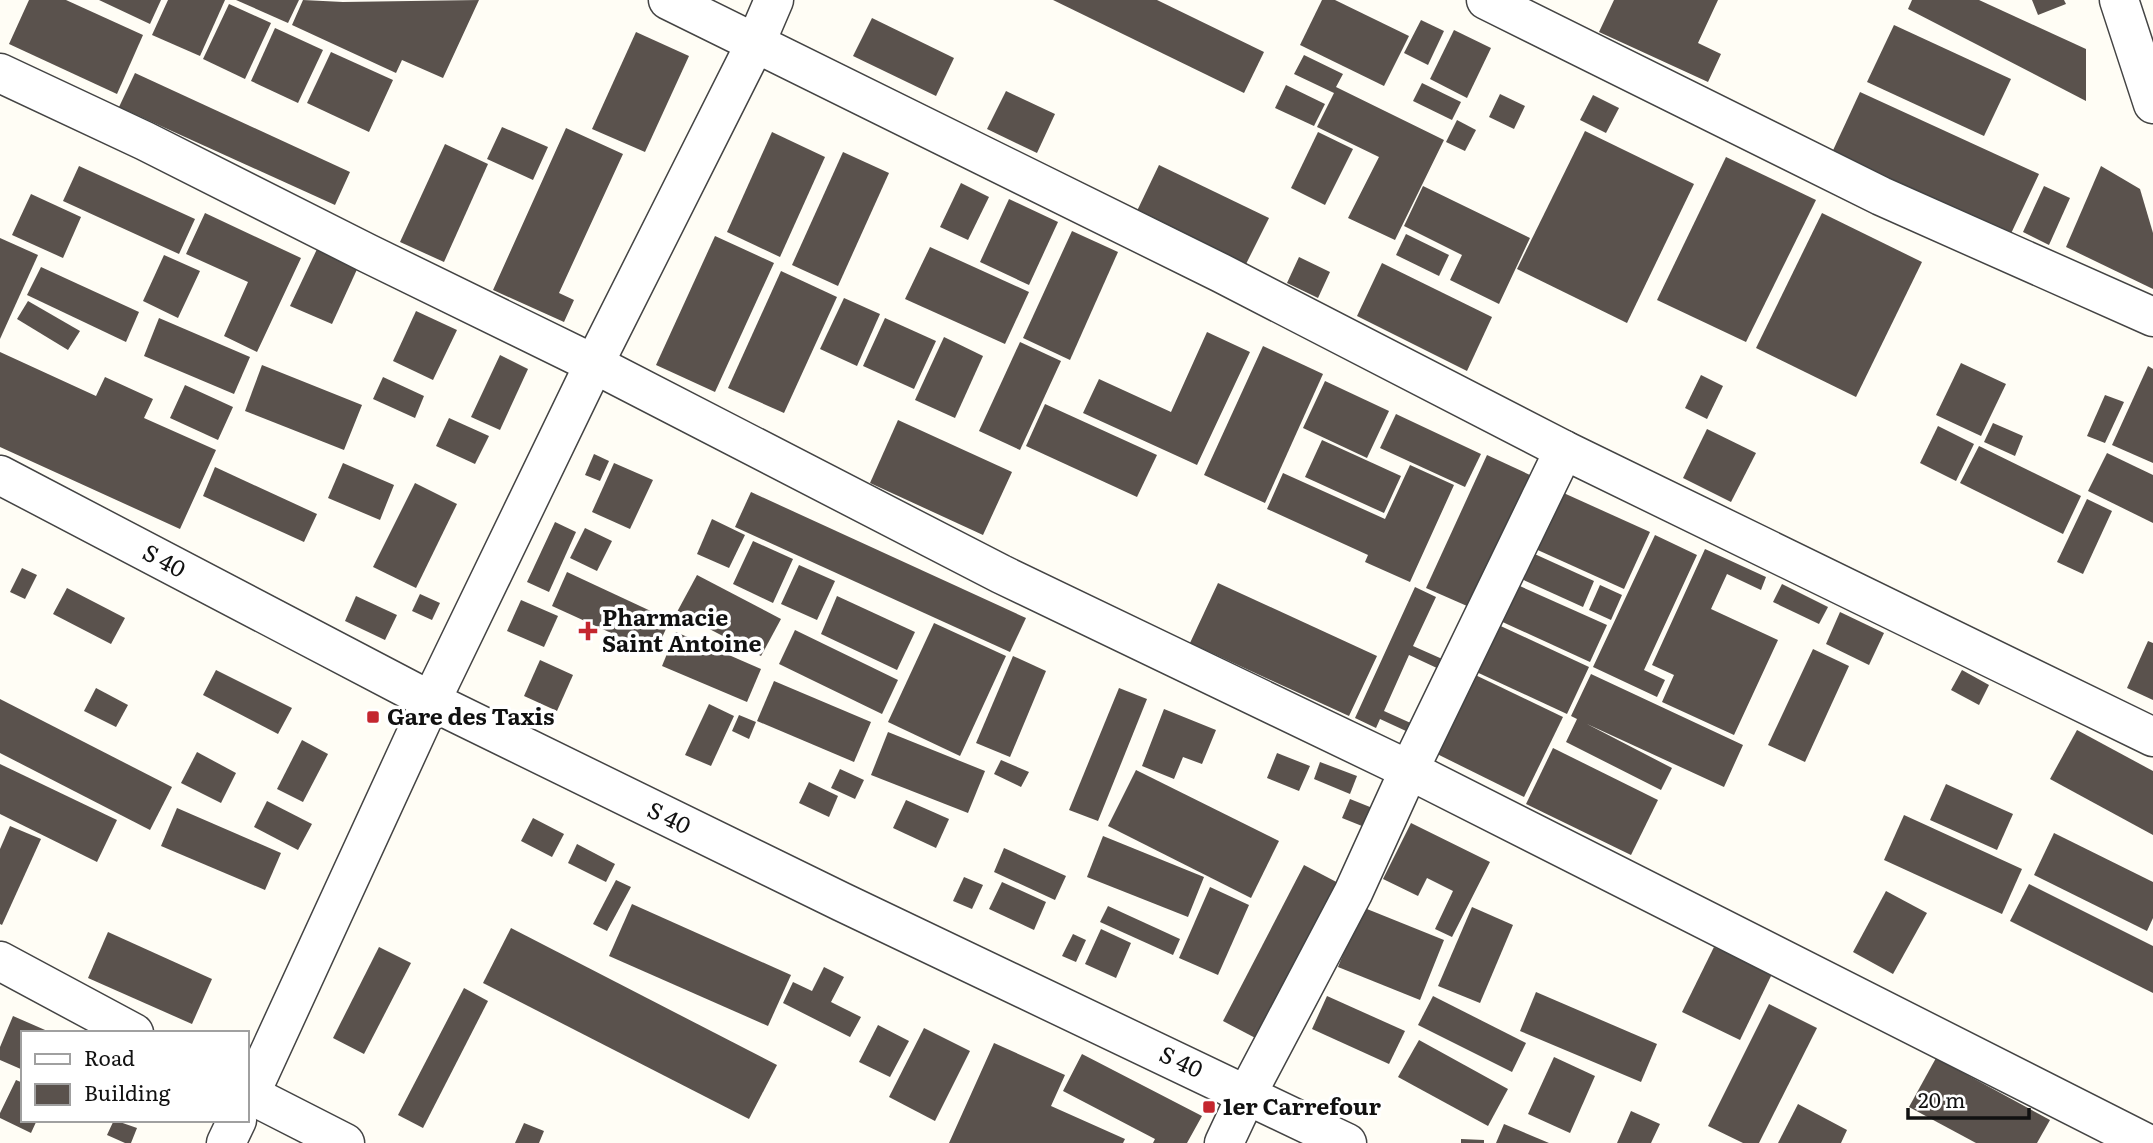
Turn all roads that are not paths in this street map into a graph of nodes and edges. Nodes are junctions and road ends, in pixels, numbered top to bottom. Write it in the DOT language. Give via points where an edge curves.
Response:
graph roads {
  1 [pos="668,0"];
  2 [pos="774,0"];
  3 [pos="1486,0"];
  4 [pos="2119,0"];
  5 [pos="756,42"];
  6 [pos="0,73"];
  7 [pos="2153,104"];
  8 [pos="2153,317"];
  9 [pos="594,364"];
  10 [pos="1564,450"];
  11 [pos="0,475"];
  12 [pos="431,701"];
  13 [pos="2153,737"];
  14 [pos="1409,770"];
  15 [pos="0,961"];
  16 [pos="130,1031"];
  17 [pos="1247,1094"];
  18 [pos="248,1096"];
  19 [pos="248,1103"];
  20 [pos="236,1122"];
  21 [pos="226,1143"];
  22 [pos="345,1143"];
  23 [pos="1224,1143"];
  24 [pos="1347,1143"];
  25 [pos="2146,1143"];
  1 -- 5 [label="street"];
  2 -- 5 [label="street"];
  3 -- 8 [label="street" via="1881,196"];
  4 -- 7 [label="street"];
  5 -- 9 [label="street"];
  5 -- 10 [label="street"];
  6 -- 9 [label="street"];
  9 -- 12 [label="street"];
  9 -- 14 [label="street" via="1001,574"];
  10 -- 13 [label="street"];
  10 -- 14 [label="street"];
  11 -- 12 [label="street, S 40"];
  12 -- 17 [label="street, S 40"];
  12 -- 18 [label="street"];
  14 -- 17 [label="street" via="1353,893"];
  14 -- 25 [label="street"];
  15 -- 16 [label="street"];
  17 -- 23 [label="street"];
  17 -- 24 [label="street, S 40"];
  19 -- 22 [label="street"];
  20 -- 21 [label="street"];
}
